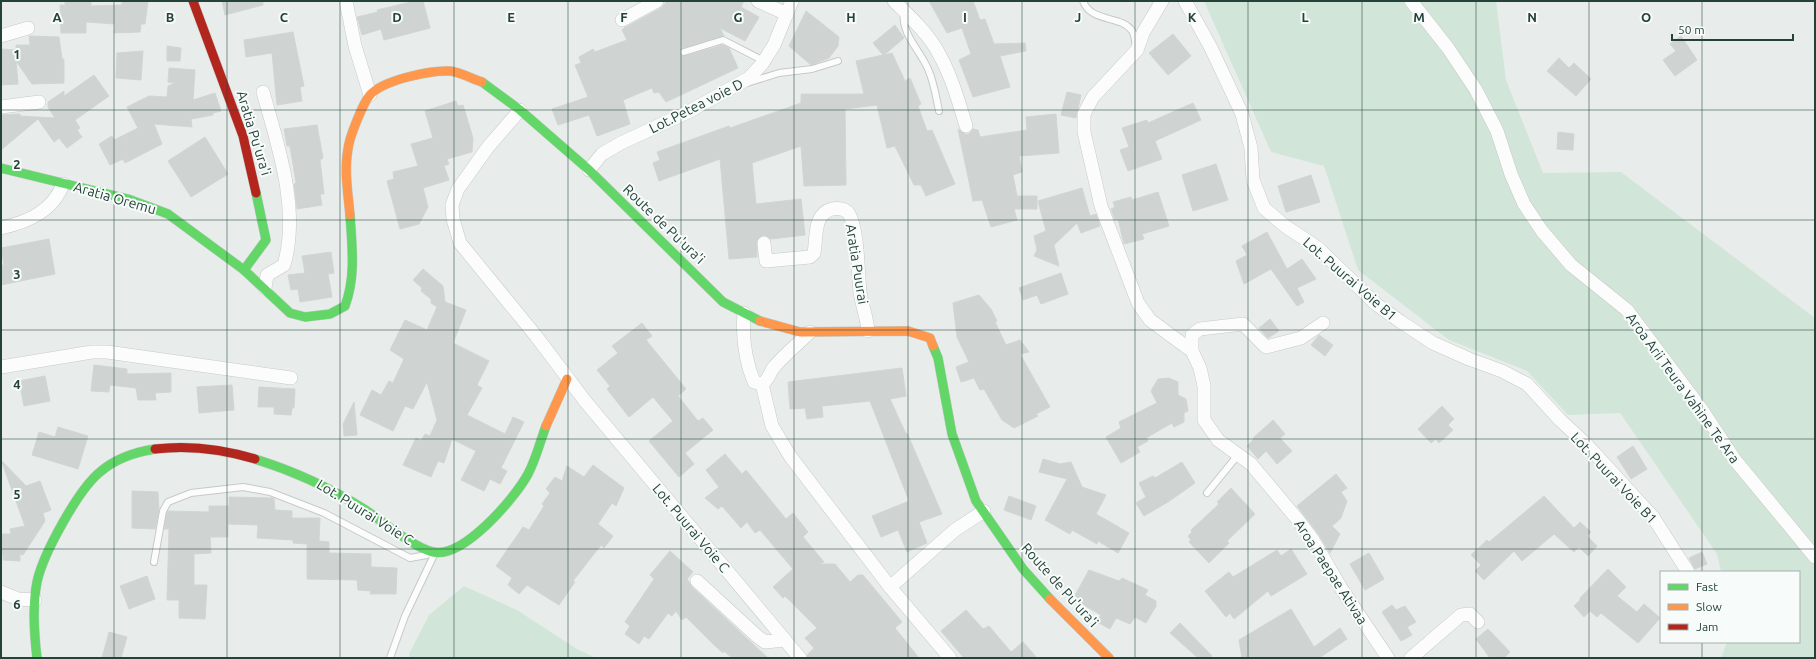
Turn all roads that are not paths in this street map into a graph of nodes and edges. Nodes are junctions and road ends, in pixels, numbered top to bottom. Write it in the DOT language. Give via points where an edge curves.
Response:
graph roads {
  1 [pos="193,1"];
  2 [pos="346,1"];
  3 [pos="657,1"];
  4 [pos="758,1"];
  5 [pos="792,1"];
  6 [pos="894,1"];
  7 [pos="1083,1"];
  8 [pos="1162,1"];
  9 [pos="1185,1"];
  10 [pos="1411,1"];
  11 [pos="904,11"];
  12 [pos="787,14"];
  13 [pos="622,20"];
  14 [pos="28,28"];
  15 [pos="1,36"];
  16 [pos="1136,50"];
  17 [pos="684,52"];
  18 [pos="764,61"];
  19 [pos="838,61"];
  20 [pos="736,87"];
  21 [pos="263,92"];
  22 [pos="370,95"];
  23 [pos="39,102"];
  24 [pos="1,107"];
  25 [pos="520,110"];
  26 [pos="938,111"];
  27 [pos="966,126"];
  28 [pos="1,168"];
  29 [pos="589,170"];
  30 [pos="63,184"];
  31 [pos="1,228"];
  32 [pos="764,243"];
  33 [pos="244,270"];
  34 [pos="265,288"];
  35 [pos="744,313"];
  36 [pos="1323,323"];
  37 [pos="868,331"];
  38 [pos="810,332"];
  39 [pos="1192,350"];
  40 [pos="1,367"];
  41 [pos="290,378"];
  42 [pos="567,379"];
  43 [pos="762,384"];
  44 [pos="1238,455"];
  45 [pos="1207,493"];
  46 [pos="984,511"];
  47 [pos="435,553"];
  48 [pos="1815,557"];
  49 [pos="154,562"];
  50 [pos="1687,571"];
  51 [pos="698,581"];
  52 [pos="890,587"];
  53 [pos="1,592"];
  54 [pos="35,600"];
  55 [pos="1478,622"];
  56 [pos="785,640"];
  57 [pos="37,655"];
  58 [pos="390,658"];
  59 [pos="800,658"];
  60 [pos="950,658"];
  61 [pos="1109,658"];
  62 [pos="1388,658"];
  63 [pos="1411,658"];
  1 -- 33 [label="main road, Aratia Pu'ura'i" via="243,136 266,240"];
  2 -- 22 [label="street" via="355,46"];
  3 -- 13 [label="street"];
  4 -- 12 [label="street"];
  5 -- 12 [label="street, Lot.Petea voie D"];
  6 -- 11 [label="street"];
  7 -- 16 [label="lane" via="1085,7 1103,18 1125,23 1133,31"];
  8 -- 16 [label="street"];
  9 -- 50 [label="street, Lot. Puurai Voie B1" via="1211,48 1242,114 1251,148 1253,180 1264,208 1318,248 1376,304 1401,322 1433,343 1527,384 1653,516"];
  10 -- 48 [label="street, Aroa Arii Teura Vahine Te Ara" via="1448,48 1476,90 1497,131 1524,204 1542,231 1571,265 1627,310 1702,410 1735,460"];
  11 -- 26 [label="lane" via="904,26 928,69 935,88"];
  11 -- 27 [label="street" via="934,46 955,90"];
  12 -- 18 [label="street, Lot.Petea voie D"];
  14 -- 15 [label="street"];
  16 -- 39 [label="street" via="1093,97 1084,114 1084,132 1101,206 1138,303 1150,320"];
  17 -- 18 [label="lane" via="723,40"];
  18 -- 20 [label="street, Lot.Petea voie D" via="749,78"];
  19 -- 20 [label="lane" via="812,69 779,73"];
  20 -- 29 [label="street, Lot.Petea voie D" via="621,143 602,154"];
  21 -- 34 [label="street" via="278,145 288,201 290,246 284,265 266,275"];
  22 -- 25 [label="main road, Route de Pu'ura'i" via="390,83 420,73 451,71 484,83"];
  22 -- 34 [label="main road" via="348,147 346,168 353,252 351,291 345,306 330,314 305,318 290,313"];
  23 -- 24 [label="street"];
  25 -- 29 [label="main road, Route de Pu'ura'i"];
  25 -- 42 [label="street, Lot. Puurai Voie C" via="488,147 458,189 452,205 453,219 460,243 536,336"];
  28 -- 30 [label="main road, Aratia Oremu"];
  29 -- 35 [label="main road, Route de Pu'ura'i" via="724,302"];
  30 -- 31 [label="street, Aratia Oremu" via="54,201 40,213 21,224"];
  30 -- 33 [label="main road, Aratia Oremu" via="128,199 168,214"];
  32 -- 37 [label="street, Aratia Puurai" via="766,260 810,257 814,253 818,221 824,212 838,208 845,210 849,214 854,230 860,293"];
  33 -- 34 [label="main road"];
  35 -- 38 [label="main road, Route de Pu'ura'i" via="761,322"];
  35 -- 43 [label="street" via="746,363 754,382"];
  36 -- 39 [label="street" via="1301,338 1266,347 1243,324 1200,329 1192,335"];
  37 -- 38 [label="main road, Route de Pu'ura'i"];
  37 -- 46 [label="main road, Route de Pu'ura'i" via="908,330 930,338 938,358 952,434 976,501"];
  38 -- 43 [label="street" via="792,347"];
  39 -- 44 [label="street, Aroa Paepae Ativaa" via="1204,386 1204,420 1218,440"];
  40 -- 41 [label="street" via="92,352 107,352"];
  42 -- 47 [label="main road" via="526,478 511,498 484,528 465,543"];
  42 -- 56 [label="street, Lot. Puurai Voie C"];
  43 -- 52 [label="street" via="772,426 777,436"];
  44 -- 45 [label="lane"];
  44 -- 62 [label="street, Aroa Paepae Ativaa" via="1266,480 1313,540 1341,588"];
  46 -- 52 [label="street" via="956,530"];
  46 -- 61 [label="main road, Route de Pu'ura'i" via="1023,569"];
  47 -- 49 [label="lane" via="410,558 297,501 270,492 242,487 191,493 168,502 163,511"];
  47 -- 54 [label="main road, Lot. Puurai Voie C" via="422,548 321,483 269,462 215,449 178,447 151,450 124,457 101,470 87,485 46,556 39,574"];
  47 -- 58 [label="lane" via="405,616"];
  51 -- 56 [label="street, Lot. Puurai Voie C" via="765,642"];
  52 -- 60 [label="street"];
  53 -- 54 [label="street" via="18,599"];
  54 -- 57 [label="main road, Lot. Puurai Voie C"];
  55 -- 63 [label="street" via="1470,614 1461,615"];
  56 -- 59 [label="street, Lot. Puurai Voie C"];
}
